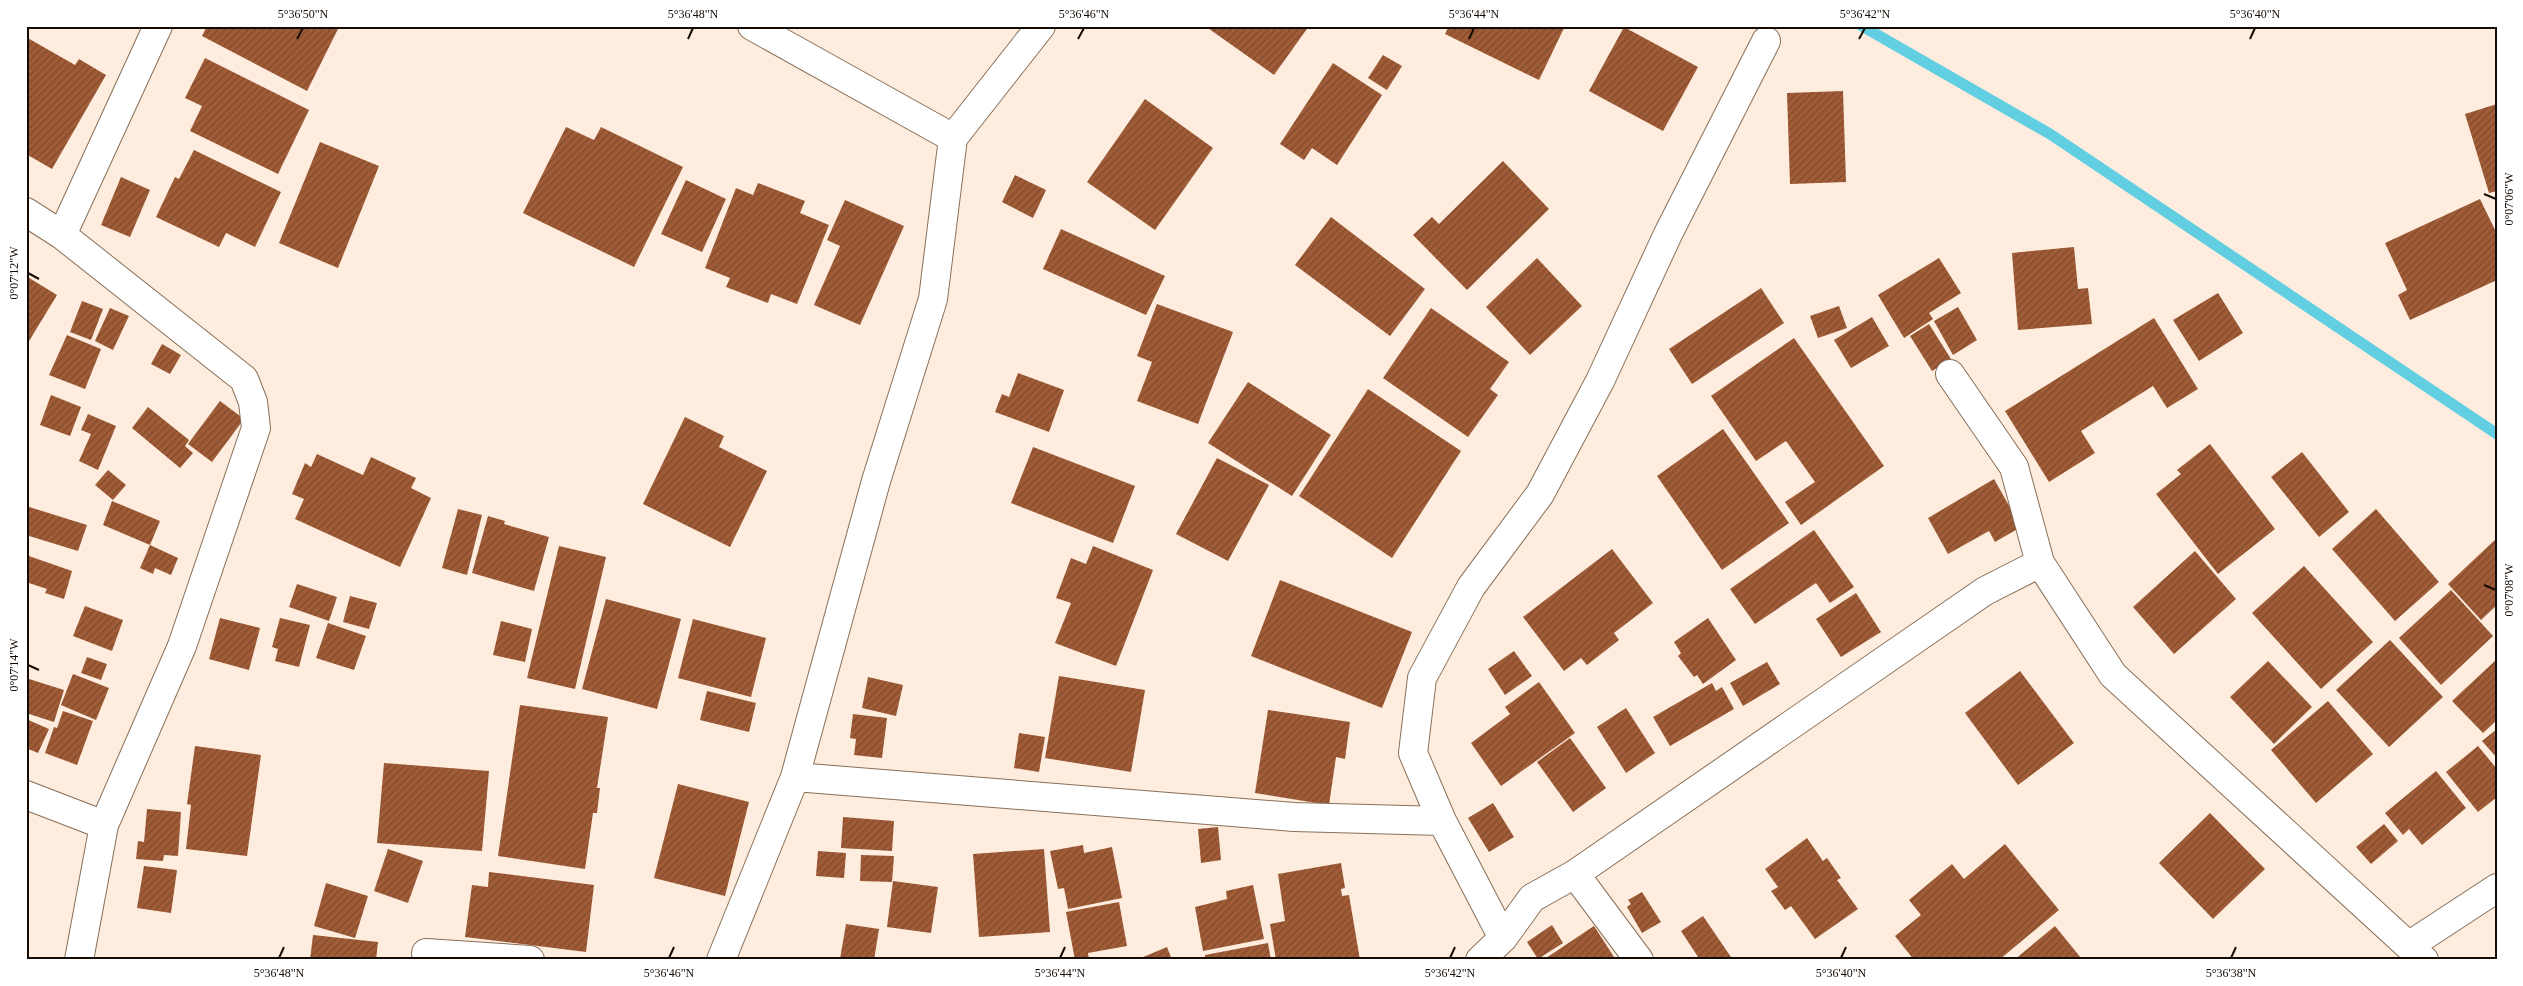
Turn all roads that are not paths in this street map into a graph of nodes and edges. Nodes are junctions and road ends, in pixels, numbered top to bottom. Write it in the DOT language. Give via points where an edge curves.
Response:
graph roads {
  1 [pos="158,26"];
  2 [pos="752,26"];
  3 [pos="1041,26"];
  4 [pos="785,34"];
  5 [pos="1766,41"];
  6 [pos="952,138"];
  7 [pos="26,212"];
  8 [pos="62,235"];
  9 [pos="1950,374"];
  10 [pos="2040,563"];
  11 [pos="795,777"];
  12 [pos="26,795"];
  13 [pos="1442,821"];
  14 [pos="104,825"];
  15 [pos="1575,874"];
  16 [pos="2497,888"];
  17 [pos="1502,938"];
  18 [pos="426,953"];
  19 [pos="2417,953"];
  20 [pos="78,960"];
  21 [pos="530,960"];
  22 [pos="721,960"];
  23 [pos="1480,960"];
  24 [pos="1639,960"];
  1 -- 8 [label="street"];
  2 -- 4 [label="street"];
  3 -- 6 [label="street"];
  4 -- 6 [label="street"];
  5 -- 13 [label="street" via="1668,234 1600,381 1540,494 1471,587 1422,678 1413,753"];
  6 -- 11 [label="street" via="933,299 876,481"];
  7 -- 8 [label="street"];
  8 -- 14 [label="street" via="244,379 253,402 256,428 182,646"];
  9 -- 10 [label="street" via="2014,467"];
  10 -- 15 [label="street" via="1985,591"];
  10 -- 19 [label="street" via="2113,675"];
  11 -- 13 [label="street" via="1294,817"];
  11 -- 22 [label="street"];
  12 -- 14 [label="street"];
  13 -- 17 [label="street"];
  14 -- 20 [label="street"];
  15 -- 17 [label="street" via="1532,898"];
  15 -- 24 [label="street"];
  16 -- 19 [label="street"];
  17 -- 23 [label="street"];
  18 -- 21 [label="street"];
}
